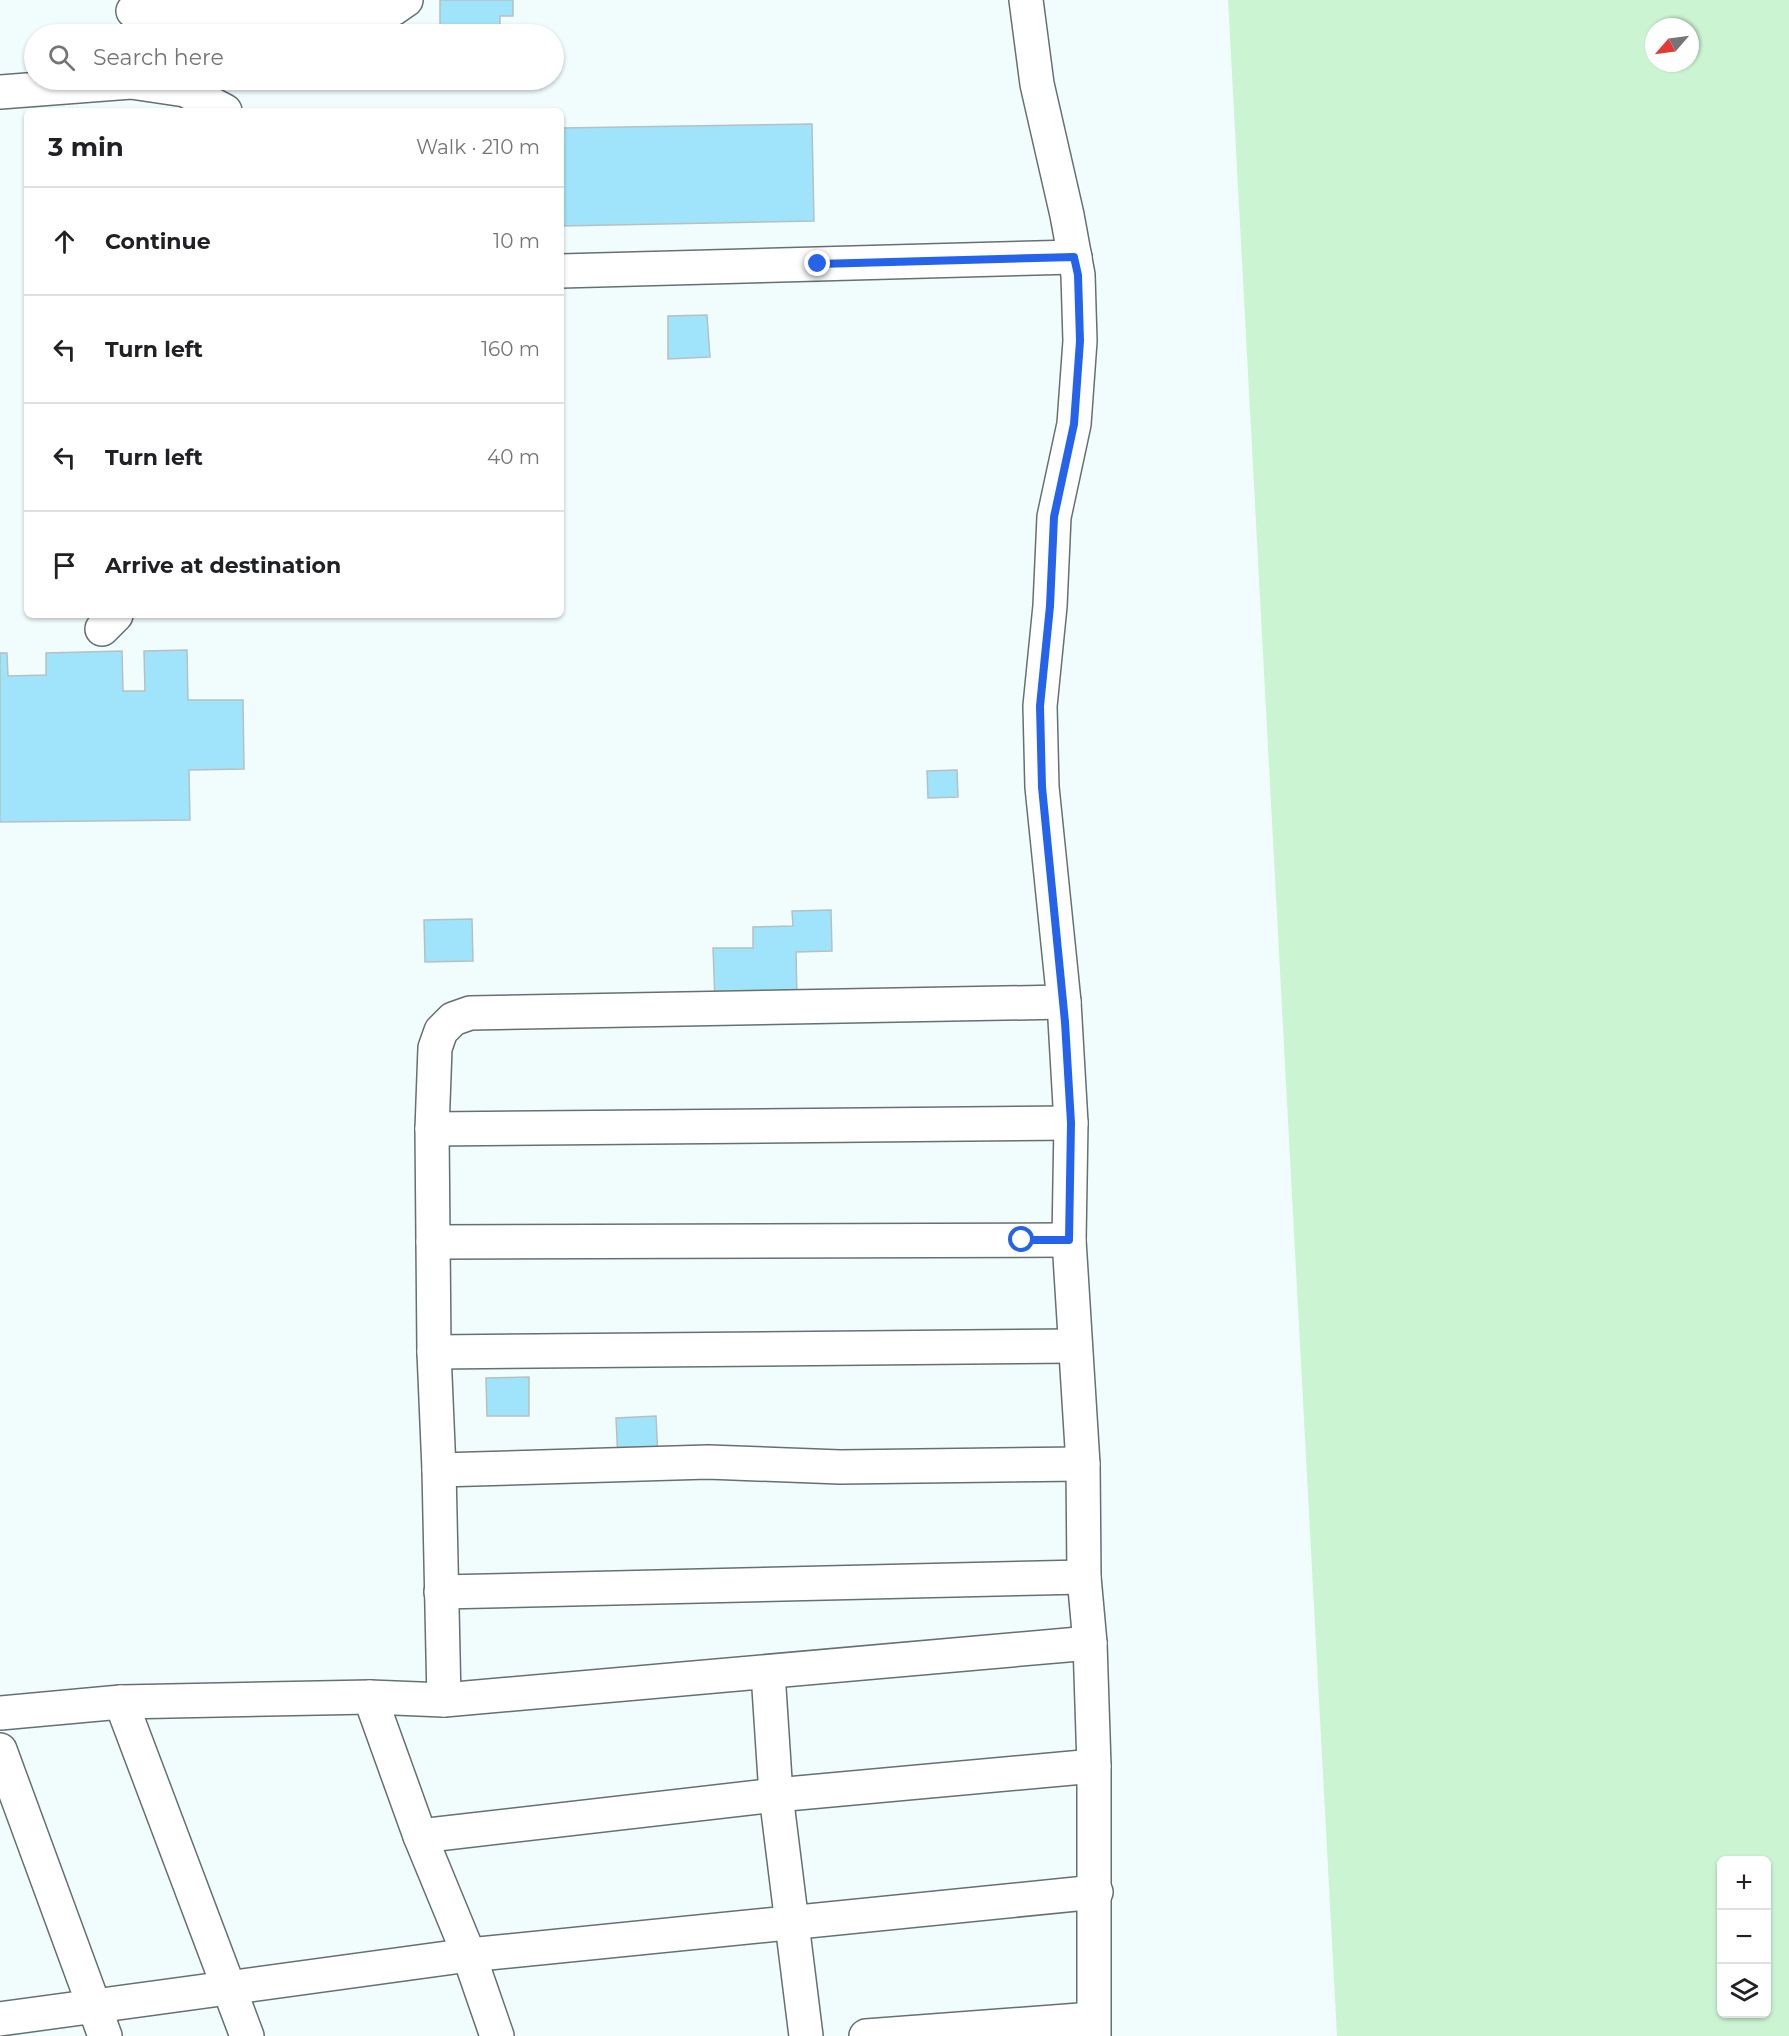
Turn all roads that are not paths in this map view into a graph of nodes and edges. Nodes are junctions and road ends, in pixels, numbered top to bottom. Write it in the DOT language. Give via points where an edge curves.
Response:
graph roads {
  1 [pos="406,0"];
  2 [pos="1026,0"];
  3 [pos="133,15"];
  4 [pos="24,90"];
  5 [pos="184,90"];
  6 [pos="0,92"];
  7 [pos="219,108"];
  8 [pos="1074,257"];
  9 [pos="564,272"];
  10 [pos="1064,1002"];
  11 [pos="1071,1123"];
  12 [pos="432,1129"];
  13 [pos="1069,1240"];
  14 [pos="433,1242"];
  15 [pos="1075,1346"];
  16 [pos="434,1352"];
  17 [pos="1083,1464"];
  18 [pos="439,1470"];
  19 [pos="1084,1577"];
  20 [pos="441,1592"];
  21 [pos="1090,1643"];
  22 [pos="768,1673"];
  23 [pos="370,1697"];
  24 [pos="444,1700"];
  25 [pos="121,1702"];
  26 [pos="0,1713"];
  27 [pos="0,1750"];
  28 [pos="1094,1766"];
  29 [pos="776,1794"];
  30 [pos="420,1836"];
  31 [pos="1096,1892"];
  32 [pos="792,1924"];
  33 [pos="469,1955"];
  34 [pos="228,1989"];
  35 [pos="0,2019"];
  36 [pos="99,2021"];
  37 [pos="1094,2028"];
  38 [pos="247,2036"];
  39 [pos="498,2036"];
  40 [pos="806,2036"];
  41 [pos="866,2036"];
  1 -- 3 [label="street" via="393,9 376,13"];
  2 -- 8 [label="street" via="1037,84"];
  4 -- 6 [label="street"];
  5 -- 7 [label="street"];
  8 -- 9 [label="street"];
  8 -- 10 [label="street" via="1080,341 1075,412 1054,517 1040,706 1042,787"];
  10 -- 11 [label="street"];
  10 -- 12 [label="street" via="470,1013 453,1019 441,1031 435,1048"];
  11 -- 12 [label="street"];
  11 -- 13 [label="street"];
  12 -- 14 [label="street"];
  13 -- 14 [label="street"];
  13 -- 15 [label="street"];
  14 -- 16 [label="street"];
  15 -- 16 [label="street"];
  15 -- 17 [label="street"];
  16 -- 18 [label="street"];
  17 -- 18 [label="street" via="840,1467 708,1462"];
  17 -- 19 [label="street"];
  18 -- 20 [label="street"];
  19 -- 20 [label="street"];
  19 -- 21 [label="street"];
  20 -- 24 [label="street"];
  21 -- 22 [label="street"];
  21 -- 28 [label="street"];
  22 -- 24 [label="street"];
  22 -- 29 [label="street"];
  23 -- 24 [label="street"];
  23 -- 25 [label="street"];
  23 -- 30 [label="street"];
  25 -- 26 [label="street"];
  25 -- 34 [label="street"];
  27 -- 36 [label="street"];
  28 -- 29 [label="street"];
  28 -- 31 [label="street"];
  29 -- 30 [label="street"];
  29 -- 32 [label="street"];
  30 -- 33 [label="street"];
  31 -- 32 [label="street"];
  31 -- 37 [label="street"];
  32 -- 33 [label="street"];
  32 -- 40 [label="street"];
  33 -- 34 [label="street"];
  33 -- 39 [label="street"];
  34 -- 36 [label="street"];
  34 -- 38 [label="street"];
  35 -- 36 [label="street"];
  37 -- 41 [label="street"];
}
